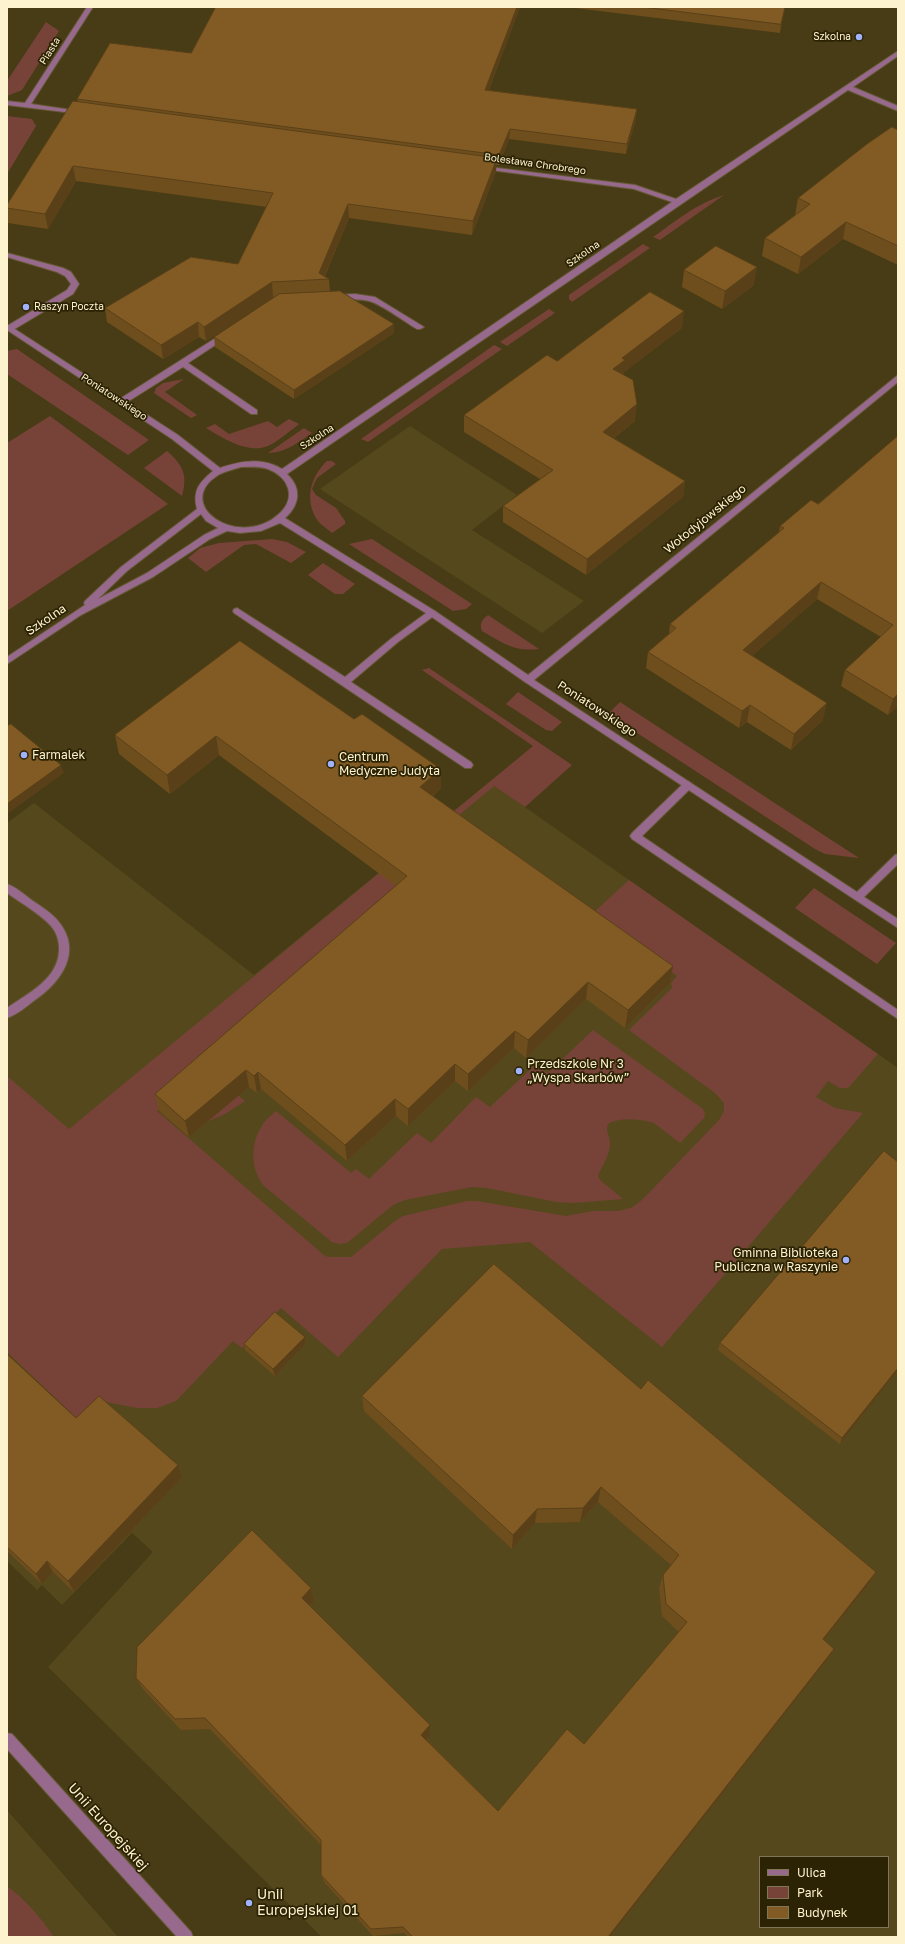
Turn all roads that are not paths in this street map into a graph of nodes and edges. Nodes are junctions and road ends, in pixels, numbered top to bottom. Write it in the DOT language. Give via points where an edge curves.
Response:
graph roads {
  1 [pos="90,7"];
  2 [pos="898,53"];
  3 [pos="848,87"];
  4 [pos="7,103"];
  5 [pos="28,106"];
  6 [pos="898,109"];
  7 [pos="84,113"];
  8 [pos="471,165"];
  9 [pos="677,202"];
  10 [pos="7,255"];
  11 [pos="324,298"];
  12 [pos="8,327"];
  13 [pos="420,327"];
  14 [pos="233,330"];
  15 [pos="183,363"];
  16 [pos="898,378"];
  17 [pos="121,402"];
  18 [pos="254,412"];
  19 [pos="219,471"];
  20 [pos="282,473"];
  21 [pos="201,510"];
  22 [pos="280,519"];
  23 [pos="226,528"];
  24 [pos="237,611"];
  25 [pos="78,613"];
  26 [pos="432,613"];
  27 [pos="7,661"];
  28 [pos="528,680"];
  29 [pos="345,682"];
  30 [pos="468,765"];
  31 [pos="688,785"];
  32 [pos="898,858"];
  33 [pos="7,888"];
  34 [pos="858,897"];
  35 [pos="898,924"];
  36 [pos="7,1014"];
  37 [pos="898,1015"];
  38 [pos="7,1739"];
  39 [pos="186,1937"];
  1 -- 5 [label="street, Piasta"];
  2 -- 3 [label="street, Szkolna"];
  3 -- 6 [label="street"];
  3 -- 9 [label="street, Szkolna"];
  4 -- 5 [label="street"];
  5 -- 7 [label="street"];
  8 -- 9 [label="street, Bolesława Chrobrego" via="635,187"];
  9 -- 20 [label="street, Szkolna"];
  10 -- 12 [label="street" via="60,270 68,274 75,284 70,292"];
  11 -- 13 [label="street" via="355,296 372,299"];
  12 -- 17 [label="street, Poniatowskiego"];
  14 -- 15 [label="street"];
  15 -- 17 [label="street"];
  15 -- 18 [label="street"];
  16 -- 28 [label="street, Wołodyjowskiego"];
  17 -- 19 [label="street, Poniatowskiego" via="175,437"];
  19 -- 20 [label="street" via="252,464 273,468"];
  19 -- 21 [label="street" via="200,489 198,500"];
  20 -- 22 [label="street" via="294,490 294,500"];
  21 -- 23 [label="street" via="207,518"];
  21 -- 25 [label="street, Szkolna" via="124,569"];
  22 -- 23 [label="street" via="249,530"];
  22 -- 26 [label="street, Poniatowskiego"];
  23 -- 25 [label="street, Szkolna" via="207,537 150,575"];
  24 -- 29 [label="street"];
  25 -- 27 [label="street, Szkolna"];
  26 -- 28 [label="street, Poniatowskiego"];
  26 -- 29 [label="street"];
  28 -- 31 [label="street, Poniatowskiego"];
  29 -- 30 [label="street"];
  31 -- 34 [label="street, Poniatowskiego"];
  31 -- 37 [label="street" via="636,836"];
  32 -- 34 [label="street"];
  33 -- 36 [label="street" via="55,924 63,939 64,952 53,979"];
  34 -- 35 [label="street, Poniatowskiego"];
  38 -- 39 [label="street, Unii Europejskiej"];
}
